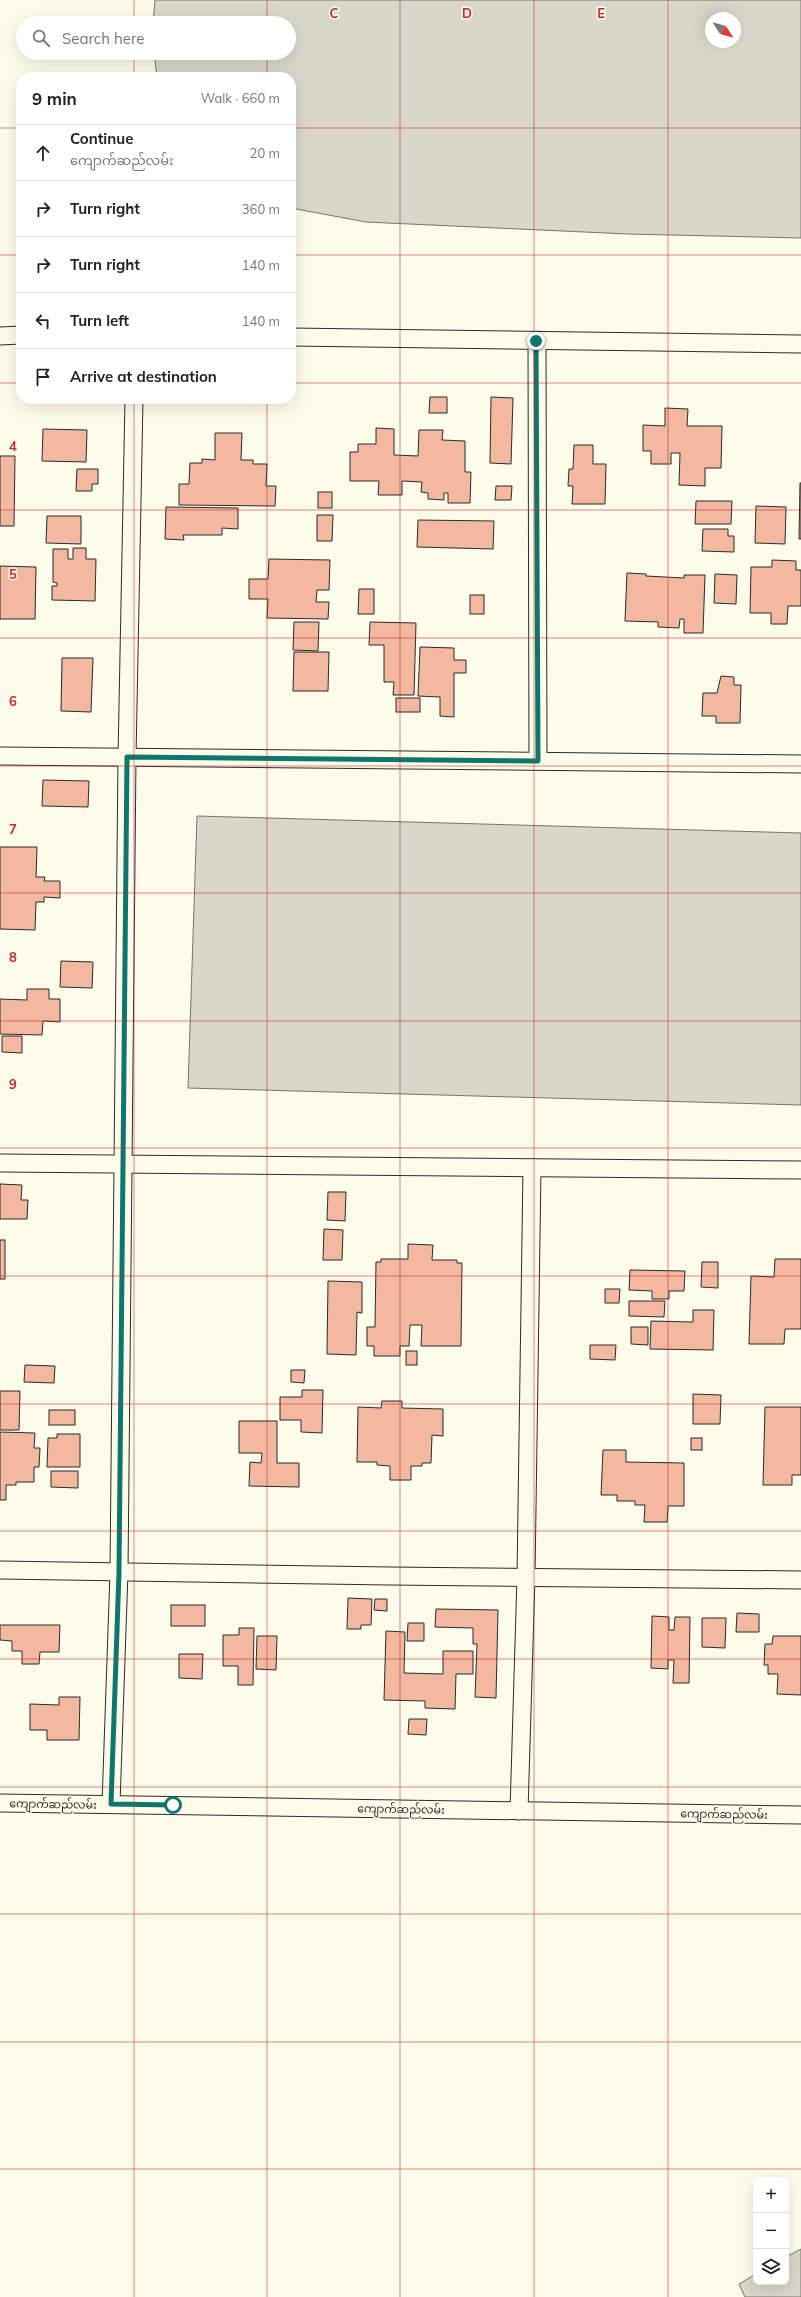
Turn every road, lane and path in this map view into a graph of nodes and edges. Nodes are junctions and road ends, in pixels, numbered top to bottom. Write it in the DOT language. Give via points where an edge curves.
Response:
graph roads {
  1 [pos="16,335"];
  2 [pos="0,336"];
  3 [pos="296,337"];
  4 [pos="536,341"];
  5 [pos="801,344"];
  6 [pos="134,404"];
  7 [pos="0,756"];
  8 [pos="127,757"];
  9 [pos="538,761"];
  10 [pos="801,764"];
  11 [pos="0,1163"];
  12 [pos="122,1164"];
  13 [pos="532,1168"];
  14 [pos="801,1170"];
  15 [pos="0,1570"];
  16 [pos="119,1572"];
  17 [pos="526,1577"];
  18 [pos="801,1580"];
  19 [pos="0,1803"];
  20 [pos="111,1804"];
  21 [pos="519,1811"];
  22 [pos="801,1815"];
  1 -- 2 [label="street"];
  3 -- 4 [label="street"];
  4 -- 5 [label="street"];
  4 -- 9 [label="street"];
  6 -- 8 [label="street"];
  7 -- 8 [label="street"];
  8 -- 9 [label="street"];
  8 -- 12 [label="street"];
  9 -- 10 [label="street"];
  11 -- 12 [label="street"];
  12 -- 13 [label="street"];
  12 -- 16 [label="street"];
  13 -- 14 [label="street"];
  13 -- 17 [label="street"];
  15 -- 16 [label="street"];
  16 -- 17 [label="street"];
  16 -- 20 [label="street"];
  17 -- 18 [label="street"];
  17 -- 21 [label="street"];
  19 -- 20 [label="street, ကျောက်ဆည်လမ်း"];
  20 -- 21 [label="street, ကျောက်ဆည်လမ်း"];
  21 -- 22 [label="street, ကျောက်ဆည်လမ်း"];
}
